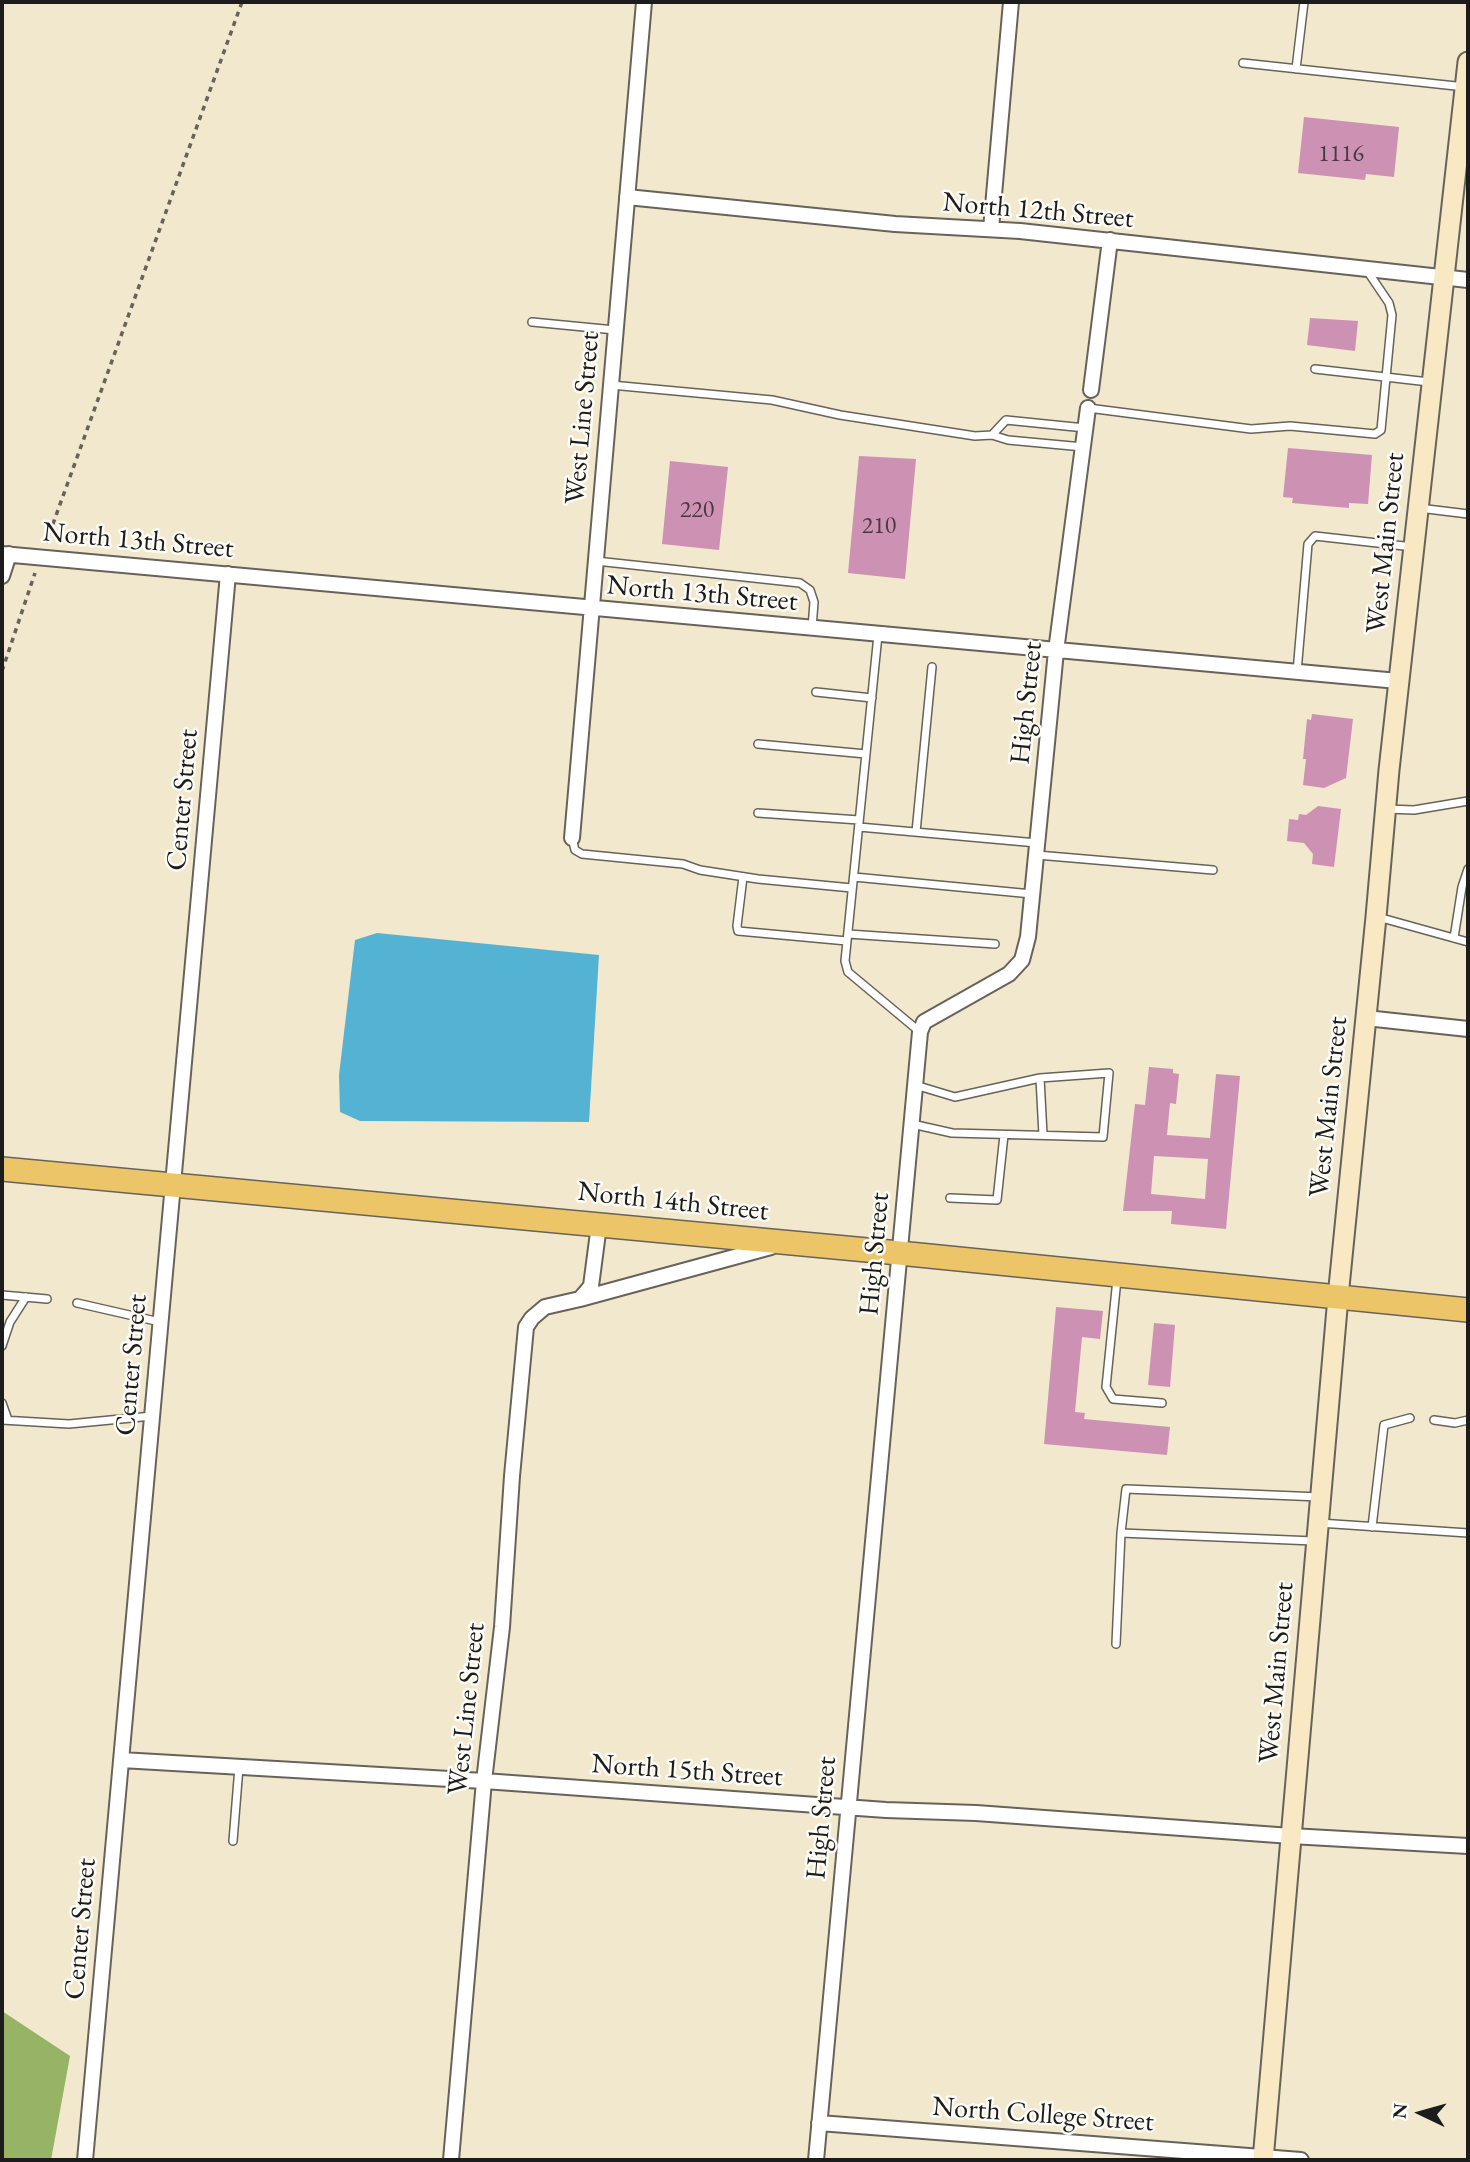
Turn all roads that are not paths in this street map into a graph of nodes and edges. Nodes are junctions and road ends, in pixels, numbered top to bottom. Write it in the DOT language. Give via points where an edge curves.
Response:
graph roads {
  1 [pos="644,2"];
  2 [pos="1011,2"];
  3 [pos="1304,2"];
  4 [pos="1468,62"];
  5 [pos="1243,63"];
  6 [pos="1296,69"];
  7 [pos="1465,87"];
  8 [pos="627,197"];
  9 [pos="991,229"];
  10 [pos="1110,240"];
  11 [pos="1366,269"];
  12 [pos="1444,278"];
  13 [pos="1468,280"];
  14 [pos="532,322"];
  15 [pos="615,330"];
  16 [pos="1315,369"];
  17 [pos="1385,377"];
  18 [pos="1432,382"];
  19 [pos="610,385"];
  20 [pos="1091,390"];
  21 [pos="1088,408"];
  22 [pos="1086,428"];
  23 [pos="992,435"];
  24 [pos="1083,447"];
  25 [pos="1418,508"];
  26 [pos="1468,514"];
  27 [pos="1413,547"];
  28 [pos="5,554"];
  29 [pos="596,561"];
  30 [pos="228,573"];
  31 [pos="2,576"];
  32 [pos="592,609"];
  33 [pos="812,629"];
  34 [pos="878,635"];
  35 [pos="1056,651"];
  36 [pos="932,667"];
  37 [pos="1297,672"];
  38 [pos="1398,681"];
  39 [pos="816,692"];
  40 [pos="872,698"];
  41 [pos="758,744"];
  42 [pos="866,754"];
  43 [pos="1468,801"];
  44 [pos="1385,809"];
  45 [pos="758,813"];
  46 [pos="859,824"];
  47 [pos="916,832"];
  48 [pos="572,838"];
  49 [pos="1037,849"];
  50 [pos="1468,869"];
  51 [pos="1213,870"];
  52 [pos="743,877"];
  53 [pos="853,877"];
  54 [pos="852,888"];
  55 [pos="1032,894"];
  56 [pos="1376,917"];
  57 [pos="847,937"];
  58 [pos="1454,938"];
  59 [pos="1468,942"];
  60 [pos="995,944"];
  61 [pos="1366,1018"];
  62 [pos="1468,1029"];
  63 [pos="920,1032"];
  64 [pos="1040,1078"];
  65 [pos="915,1084"];
  66 [pos="911,1124"];
  67 [pos="1004,1135"];
  68 [pos="1042,1135"];
  69 [pos="2,1169"];
  70 [pos="173,1185"];
  71 [pos="950,1198"];
  72 [pos="599,1225"];
  73 [pos="785,1243"];
  74 [pos="899,1253"];
  75 [pos="1117,1275"];
  76 [pos="2,1295"];
  77 [pos="26,1297"];
  78 [pos="1338,1297"];
  79 [pos="47,1298"];
  80 [pos="580,1299"];
  81 [pos="77,1303"];
  82 [pos="1468,1310"];
  83 [pos="160,1322"];
  84 [pos="2,1346"];
  85 [pos="1162,1403"];
  86 [pos="2,1404"];
  87 [pos="152,1416"];
  88 [pos="1410,1418"];
  89 [pos="5,1420"];
  90 [pos="1434,1420"];
  91 [pos="1468,1420"];
  92 [pos="1321,1497"];
  93 [pos="1372,1527"];
  94 [pos="1318,1532"];
  95 [pos="1121,1533"];
  96 [pos="1468,1533"];
  97 [pos="1116,1644"];
  98 [pos="121,1760"];
  99 [pos="239,1766"];
  100 [pos="484,1781"];
  101 [pos="848,1807"];
  102 [pos="1291,1836"];
  103 [pos="233,1841"];
  104 [pos="1468,1846"];
  105 [pos="820,2123"];
  106 [pos="1148,2154"];
  107 [pos="1263,2159"];
  108 [pos="85,2160"];
  109 [pos="451,2160"];
  110 [pos="816,2160"];
  111 [pos="1301,2160"];
  1 -- 8 [label="street, West Line Street"];
  2 -- 9 [label="street"];
  3 -- 6 [label="lane"];
  4 -- 7 [label="main road, West Main Street"];
  5 -- 6 [label="lane"];
  6 -- 7 [label="lane"];
  7 -- 12 [label="main road, West Main Street"];
  8 -- 9 [label="street, North 12th Street"];
  8 -- 15 [label="street, West Line Street"];
  9 -- 10 [label="street, North 12th Street"];
  10 -- 11 [label="street, North 12th Street"];
  10 -- 20 [label="street"];
  11 -- 12 [label="street, North 12th Street"];
  11 -- 17 [label="lane" via="1392,315"];
  12 -- 13 [label="street, North 12th Street"];
  12 -- 18 [label="main road, West Main Street"];
  14 -- 15 [label="lane"];
  15 -- 19 [label="street, West Line Street"];
  16 -- 17 [label="lane"];
  17 -- 18 [label="lane"];
  17 -- 21 [label="lane" via="1381,430 1375,434 1290,426 1251,429"];
  18 -- 25 [label="main road, West Main Street"];
  19 -- 23 [label="lane" via="772,400 841,415"];
  19 -- 29 [label="street, West Line Street"];
  21 -- 22 [label="street, High Street"];
  22 -- 23 [label="lane" via="1006,420"];
  22 -- 24 [label="street, High Street"];
  23 -- 24 [label="lane"];
  24 -- 35 [label="street, High Street"];
  25 -- 26 [label="lane"];
  25 -- 27 [label="main road, West Main Street"];
  27 -- 37 [label="lane" via="1315,536 1308,544"];
  27 -- 38 [label="main road, West Main Street"];
  28 -- 30 [label="street, North 13th Street"];
  28 -- 31 [label="street"];
  29 -- 32 [label="street, West Line Street"];
  29 -- 33 [label="lane" via="800,583 810,590 814,602"];
  30 -- 32 [label="street, North 13th Street"];
  30 -- 70 [label="street, Center Street"];
  32 -- 33 [label="street, North 13th Street"];
  32 -- 48 [label="street, West Line Street"];
  33 -- 34 [label="street, North 13th Street"];
  34 -- 35 [label="street, North 13th Street"];
  34 -- 40 [label="lane"];
  35 -- 37 [label="street, North 13th Street"];
  35 -- 49 [label="street, High Street"];
  36 -- 47 [label="lane"];
  37 -- 38 [label="street, North 13th Street"];
  38 -- 44 [label="main road, West Main Street"];
  39 -- 40 [label="lane"];
  40 -- 42 [label="lane"];
  41 -- 42 [label="lane"];
  42 -- 46 [label="lane"];
  43 -- 44 [label="lane" via="1414,810"];
  44 -- 56 [label="main road, West Main Street"];
  45 -- 46 [label="lane"];
  46 -- 47 [label="lane"];
  46 -- 53 [label="lane"];
  47 -- 49 [label="lane"];
  48 -- 52 [label="lane" via="575,850 582,854 683,864"];
  49 -- 51 [label="lane"];
  49 -- 55 [label="street, High Street"];
  50 -- 58 [label="lane"];
  52 -- 54 [label="lane"];
  52 -- 57 [label="lane" via="738,931"];
  53 -- 54 [label="lane"];
  53 -- 55 [label="lane"];
  54 -- 57 [label="lane"];
  55 -- 63 [label="street, High Street" via="1022,960 1009,974 924,1022"];
  56 -- 58 [label="lane"];
  56 -- 61 [label="main road, West Main Street"];
  57 -- 60 [label="lane"];
  57 -- 63 [label="lane" via="848,972"];
  58 -- 59 [label="lane"];
  61 -- 62 [label="street"];
  61 -- 78 [label="main road, West Main Street"];
  63 -- 65 [label="street, High Street"];
  64 -- 65 [label="lane" via="955,1097"];
  64 -- 68 [label="lane"];
  64 -- 68 [label="lane" via="1109,1073 1103,1137"];
  65 -- 66 [label="street, High Street"];
  66 -- 67 [label="lane" via="952,1133"];
  66 -- 74 [label="street, High Street"];
  67 -- 68 [label="lane"];
  67 -- 71 [label="lane" via="997,1200"];
  69 -- 70 [label="highway, North 14th Street"];
  70 -- 72 [label="highway, North 14th Street"];
  70 -- 83 [label="street, Center Street"];
  72 -- 73 [label="highway, North 14th Street"];
  72 -- 80 [label="street" via="591,1286"];
  73 -- 74 [label="highway, North 14th Street"];
  73 -- 80 [label="street, West Line Street"];
  74 -- 75 [label="highway, North 14th Street"];
  74 -- 101 [label="street, High Street"];
  75 -- 78 [label="highway, North 14th Street"];
  75 -- 85 [label="lane" via="1106,1387 1113,1399"];
  76 -- 77 [label="lane"];
  77 -- 79 [label="lane"];
  77 -- 84 [label="lane"];
  78 -- 82 [label="highway, North 14th Street"];
  78 -- 92 [label="main road, West Main Street"];
  80 -- 100 [label="street, West Line Street" via="545,1307 526,1327 502,1627"];
  81 -- 83 [label="lane"];
  83 -- 87 [label="street, Center Street"];
  86 -- 89 [label="lane"];
  87 -- 89 [label="lane" via="69,1424"];
  87 -- 98 [label="street, Center Street"];
  88 -- 93 [label="lane" via="1384,1425"];
  90 -- 91 [label="lane"];
  92 -- 94 [label="main road, West Main Street"];
  92 -- 95 [label="lane" via="1126,1489"];
  93 -- 94 [label="lane"];
  93 -- 96 [label="lane"];
  94 -- 95 [label="lane"];
  94 -- 102 [label="main road, West Main Street"];
  95 -- 97 [label="lane"];
  98 -- 99 [label="street, North 15th Street"];
  98 -- 108 [label="street, Center Street"];
  99 -- 100 [label="street, North 15th Street"];
  99 -- 103 [label="lane"];
  100 -- 101 [label="street, North 15th Street"];
  100 -- 109 [label="street, West Line Street"];
  101 -- 102 [label="street, North 15th Street"];
  101 -- 105 [label="street, High Street"];
  102 -- 104 [label="street, North 15th Street"];
  102 -- 107 [label="main road, West Main Street"];
  105 -- 106 [label="street, North College Street"];
  105 -- 110 [label="street, High Street"];
  106 -- 107 [label="street, North College Street"];
  107 -- 111 [label="street, North College Street"];
}
